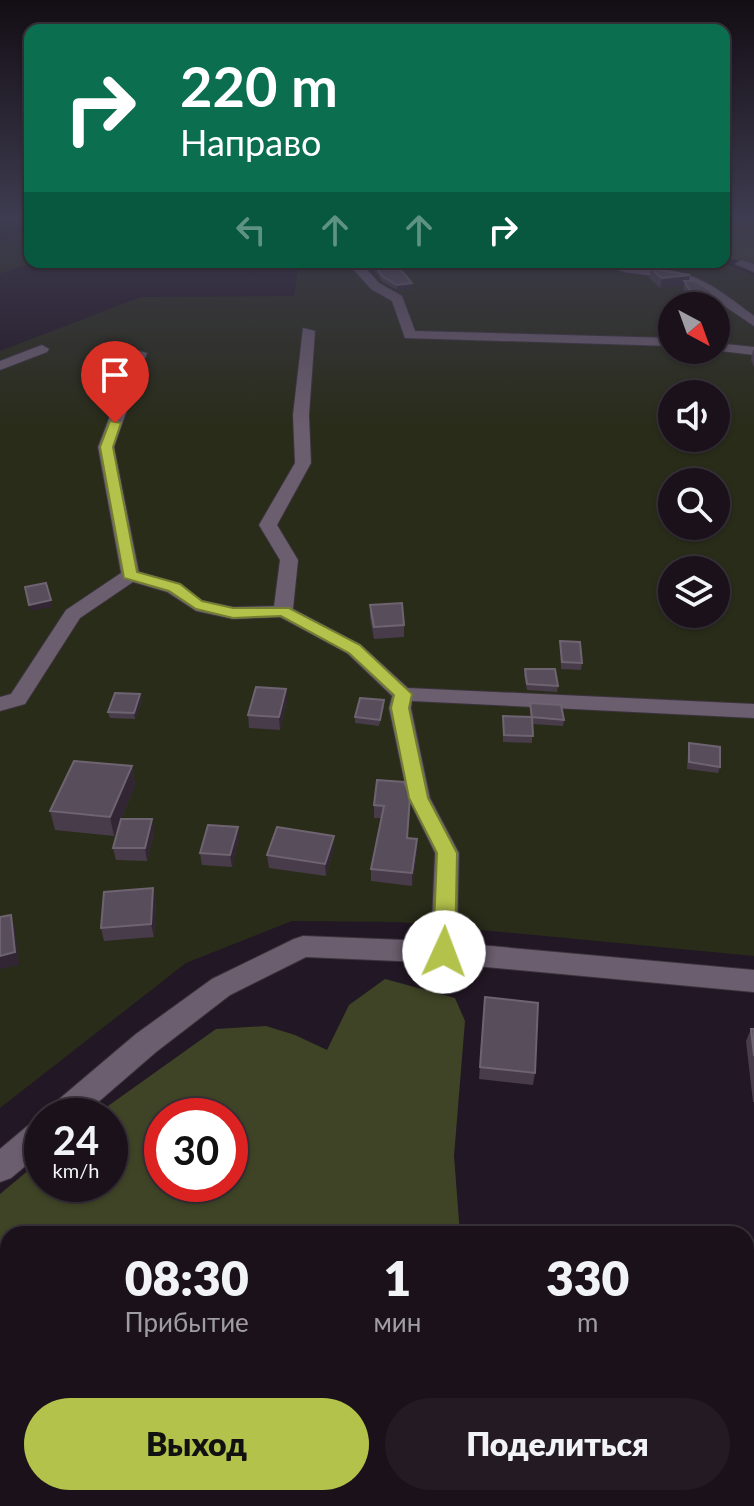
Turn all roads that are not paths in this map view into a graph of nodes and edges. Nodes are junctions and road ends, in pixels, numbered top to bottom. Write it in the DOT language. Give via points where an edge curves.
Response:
graph roads {
  1 [pos="377,287"];
  2 [pos="706,287"];
  3 [pos="754,322"];
  4 [pos="308,331"];
  5 [pos="658,342"];
  6 [pos="730,348"];
  7 [pos="42,349"];
  8 [pos="754,351"];
  9 [pos="140,353"];
  10 [pos="0,366"];
  11 [pos="130,575"];
  12 [pos="283,611"];
  13 [pos="403,694"];
  14 [pos="0,704"];
  15 [pos="754,711"];
  16 [pos="444,952"];
  17 [pos="754,981"];
  18 [pos="82,1098"];
  19 [pos="24,1148"];
  20 [pos="0,1168"];
  1 -- 5 [label="street" via="398,299 410,335"];
  2 -- 3 [label="street"];
  4 -- 12 [label="street" via="303,463 268,525 289,560"];
  6 -- 8 [label="street"];
  7 -- 10 [label="street"];
  9 -- 11 [label="street" via="106,447"];
  11 -- 12 [label="street" via="174,588 196,605 233,613"];
  11 -- 14 [label="street" via="73,614 18,699"];
  12 -- 13 [label="street" via="354,649"];
  13 -- 15 [label="street"];
  13 -- 16 [label="street" via="400,708 419,798 447,853"];
  16 -- 17 [label="street"];
  16 -- 18 [label="street" via="303,946 221,987"];
  19 -- 20 [label="street"];
}
